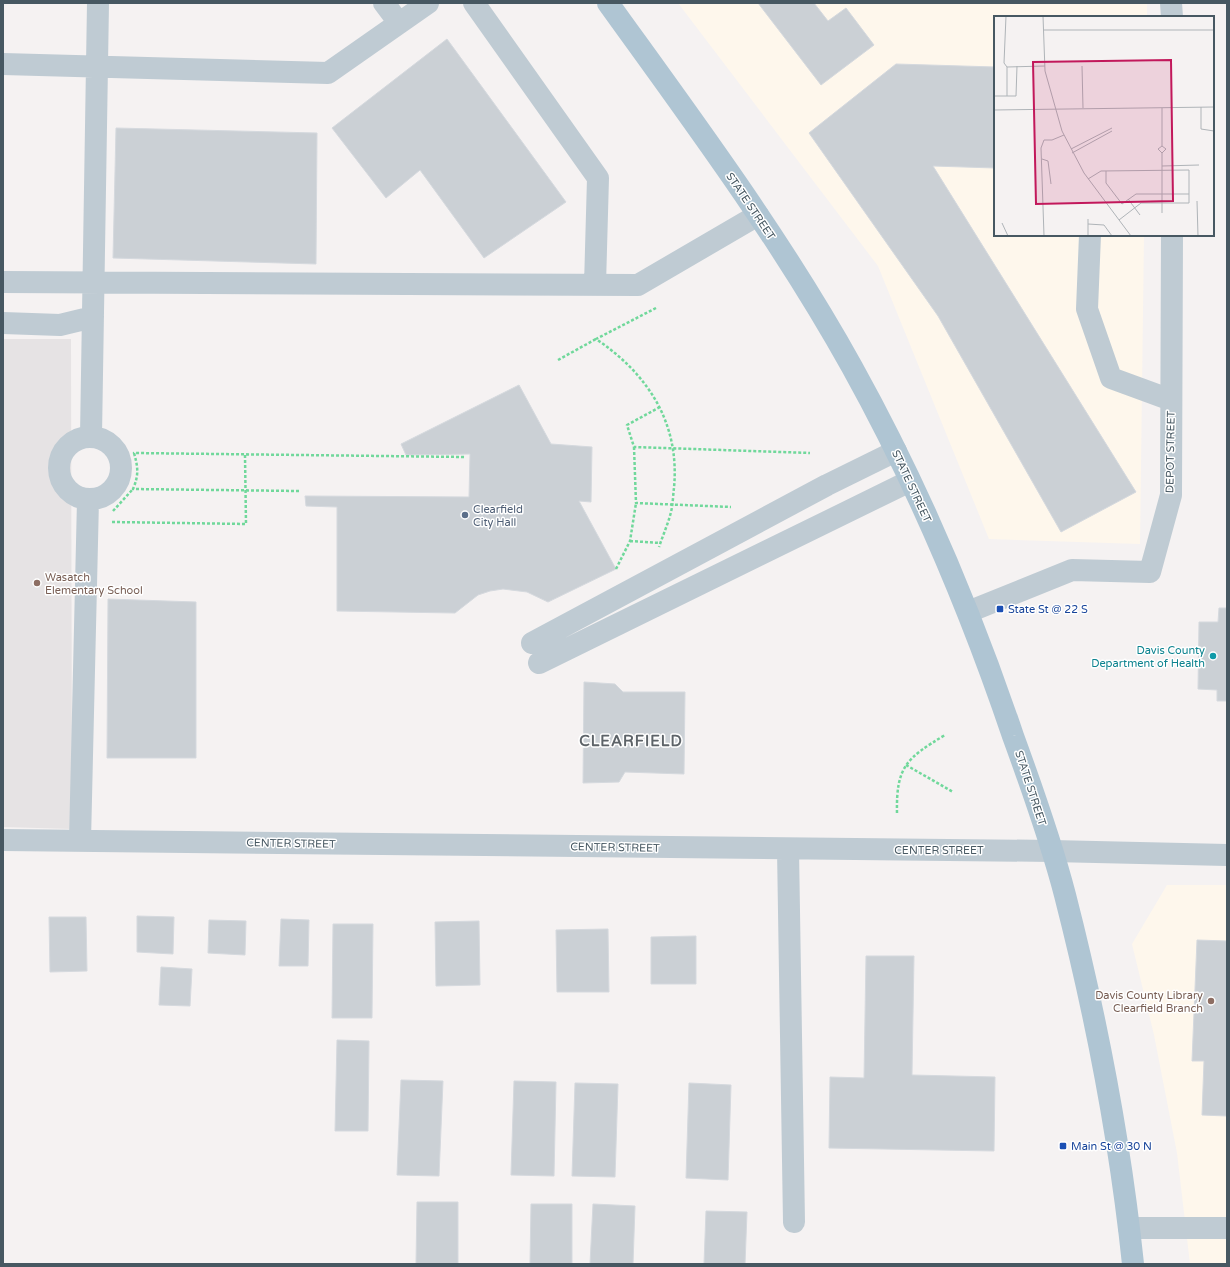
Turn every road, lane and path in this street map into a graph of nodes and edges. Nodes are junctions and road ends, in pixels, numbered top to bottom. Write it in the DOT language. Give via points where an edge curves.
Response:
graph roads {
  1 [pos="98,3"];
  2 [pos="384,3"];
  3 [pos="428,3"];
  4 [pos="474,3"];
  5 [pos="608,3"];
  6 [pos="1171,3"];
  7 [pos="1172,16"];
  8 [pos="399,23"];
  9 [pos="3,64"];
  10 [pos="97,66"];
  11 [pos="758,215"];
  12 [pos="1090,236"];
  13 [pos="1172,236"];
  14 [pos="3,282"];
  15 [pos="93,282"];
  16 [pos="595,285"];
  17 [pos="656,308"];
  18 [pos="93,317"];
  19 [pos="3,323"];
  20 [pos="596,339"];
  21 [pos="558,360"];
  22 [pos="1171,400"];
  23 [pos="660,407"];
  24 [pos="91,436"];
  25 [pos="634,447"];
  26 [pos="674,450"];
  27 [pos="896,451"];
  28 [pos="810,453"];
  29 [pos="245,455"];
  30 [pos="465,457"];
  31 [pos="910,481"];
  32 [pos="133,489"];
  33 [pos="245,491"];
  34 [pos="299,491"];
  35 [pos="88,500"];
  36 [pos="636,503"];
  37 [pos="672,504"];
  38 [pos="739,507"];
  39 [pos="109,515"];
  40 [pos="109,522"];
  41 [pos="630,541"];
  42 [pos="660,543"];
  43 [pos="658,549"];
  44 [pos="615,571"];
  45 [pos="968,612"];
  46 [pos="945,734"];
  47 [pos="906,765"];
  48 [pos="953,792"];
  49 [pos="897,812"];
  50 [pos="3,840"];
  51 [pos="80,841"];
  52 [pos="788,849"];
  53 [pos="1052,851"];
  54 [pos="1227,854"];
  55 [pos="794,1222"];
  56 [pos="1129,1228"];
  57 [pos="1227,1228"];
  58 [pos="1133,1264"];
  1 -- 10 [label="street"];
  2 -- 8 [label="street"];
  3 -- 8 [label="street"];
  4 -- 16 [label="street" via="598,178"];
  5 -- 11 [label="main road, STATE STREET"];
  6 -- 7 [label="street"];
  8 -- 10 [label="street" via="328,73"];
  9 -- 10 [label="street"];
  10 -- 15 [label="street"];
  11 -- 16 [label="street" via="638,285"];
  11 -- 27 [label="main road, STATE STREET" via="832,333"];
  12 -- 22 [label="street" via="1087,309 1111,378"];
  13 -- 22 [label="street, DEPOT STREET"];
  14 -- 15 [label="street"];
  15 -- 16 [label="street"];
  15 -- 18 [label="street"];
  17 -- 20 [label="path"];
  18 -- 19 [label="street" via="60,325"];
  18 -- 24 [label="street"];
  20 -- 21 [label="path"];
  20 -- 23 [label="path" via="616,352 644,381"];
  22 -- 45 [label="street, DEPOT STREET" via="1171,495 1150,572 1072,570"];
  23 -- 25 [label="path" via="627,425"];
  23 -- 26 [label="path"];
  24 -- 35 [label="street" via="70,443 63,452 59,466 64,487 73,495"];
  24 -- 35 [label="street" via="110,443 118,451 122,473 117,486 109,494 99,499"];
  25 -- 26 [label="path"];
  25 -- 36 [label="path"];
  26 -- 28 [label="path"];
  26 -- 37 [label="path"];
  27 -- 31 [label="main road, STATE STREET"];
  27 -- 31 [label="street" via="826,485 535,653"];
  29 -- 30 [label="path"];
  29 -- 32 [label="path" via="134,453 138,478"];
  29 -- 33 [label="path"];
  31 -- 45 [label="main road, STATE STREET"];
  32 -- 33 [label="path"];
  32 -- 39 [label="path"];
  33 -- 34 [label="path"];
  33 -- 40 [label="path" via="246,524"];
  35 -- 51 [label="street"];
  36 -- 37 [label="path"];
  36 -- 41 [label="path"];
  37 -- 38 [label="path"];
  37 -- 42 [label="path"];
  41 -- 42 [label="path"];
  41 -- 44 [label="path"];
  42 -- 43 [label="path"];
  45 -- 53 [label="main road, STATE STREET"];
  46 -- 47 [label="path" via="915,753"];
  47 -- 48 [label="path"];
  47 -- 49 [label="path" via="896,792"];
  50 -- 51 [label="street, CENTER STREET"];
  51 -- 52 [label="street, CENTER STREET"];
  52 -- 53 [label="street, CENTER STREET"];
  52 -- 55 [label="street"];
  53 -- 54 [label="street, CENTER STREET"];
  53 -- 56 [label="main road, STATE STREET" via="1096,1027"];
  56 -- 57 [label="street"];
  56 -- 58 [label="main road, STATE STREET"];
}
